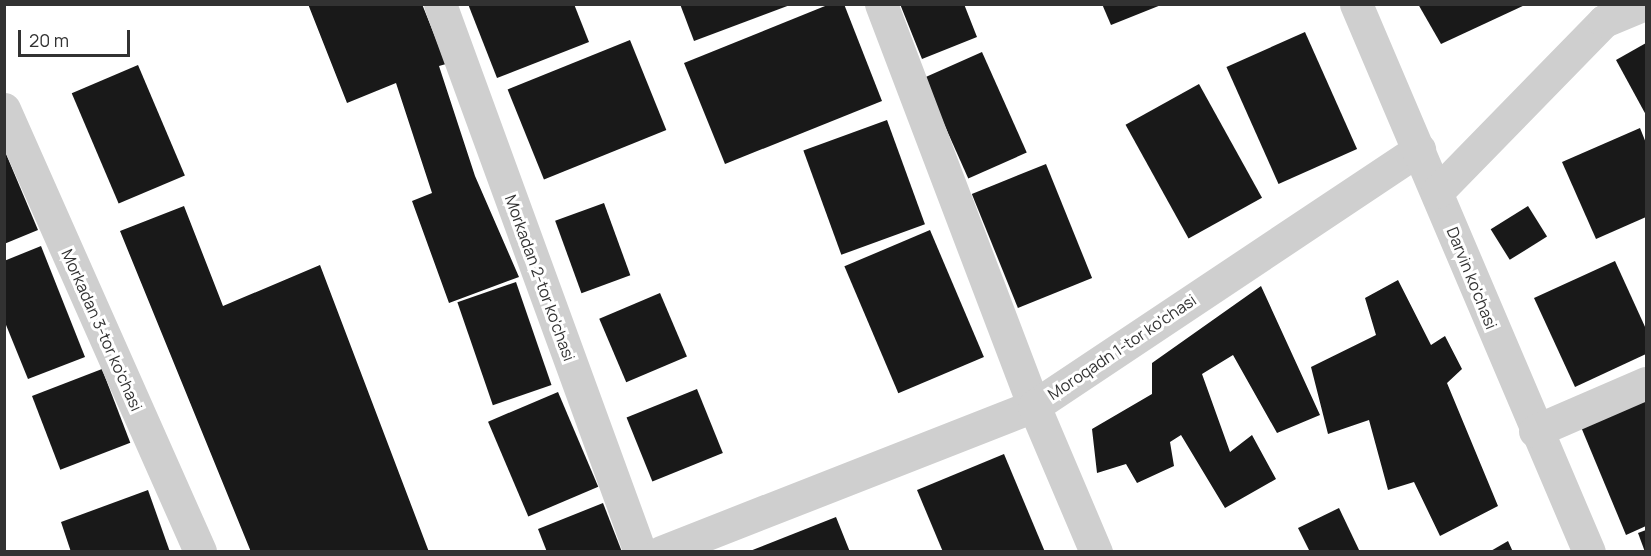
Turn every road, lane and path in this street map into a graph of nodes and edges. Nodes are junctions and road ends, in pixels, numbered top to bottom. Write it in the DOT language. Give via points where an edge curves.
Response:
graph roads {
  1 [pos="440,4"];
  2 [pos="881,4"];
  3 [pos="1356,4"];
  4 [pos="1645,4"];
  5 [pos="4,109"];
  6 [pos="1419,149"];
  7 [pos="1437,192"];
  8 [pos="1647,383"];
  9 [pos="1034,406"];
  10 [pos="1535,431"];
  11 [pos="200,552"];
  12 [pos="640,552"];
  13 [pos="661,552"];
  14 [pos="1096,552"];
  15 [pos="1589,552"];
  1 -- 12 [label="street, Morkadan 2-tor ko'chasi"];
  2 -- 9 [label="street, Morоqadn 1-tor ko'chasi"];
  3 -- 6 [label="street, Darvin ko'chasi"];
  4 -- 7 [label="street" via="1604,21"];
  5 -- 11 [label="street, Morkadan 3-tor ko'chasi"];
  6 -- 7 [label="street, Darvin ko'chasi"];
  6 -- 9 [label="street, Morоqadn 1-tor ko'chasi"];
  7 -- 10 [label="street, Darvin ko'chasi"];
  8 -- 10 [label="street"];
  9 -- 13 [label="street"];
  9 -- 14 [label="street"];
  10 -- 15 [label="street, Darvin ko'chasi"];
}
